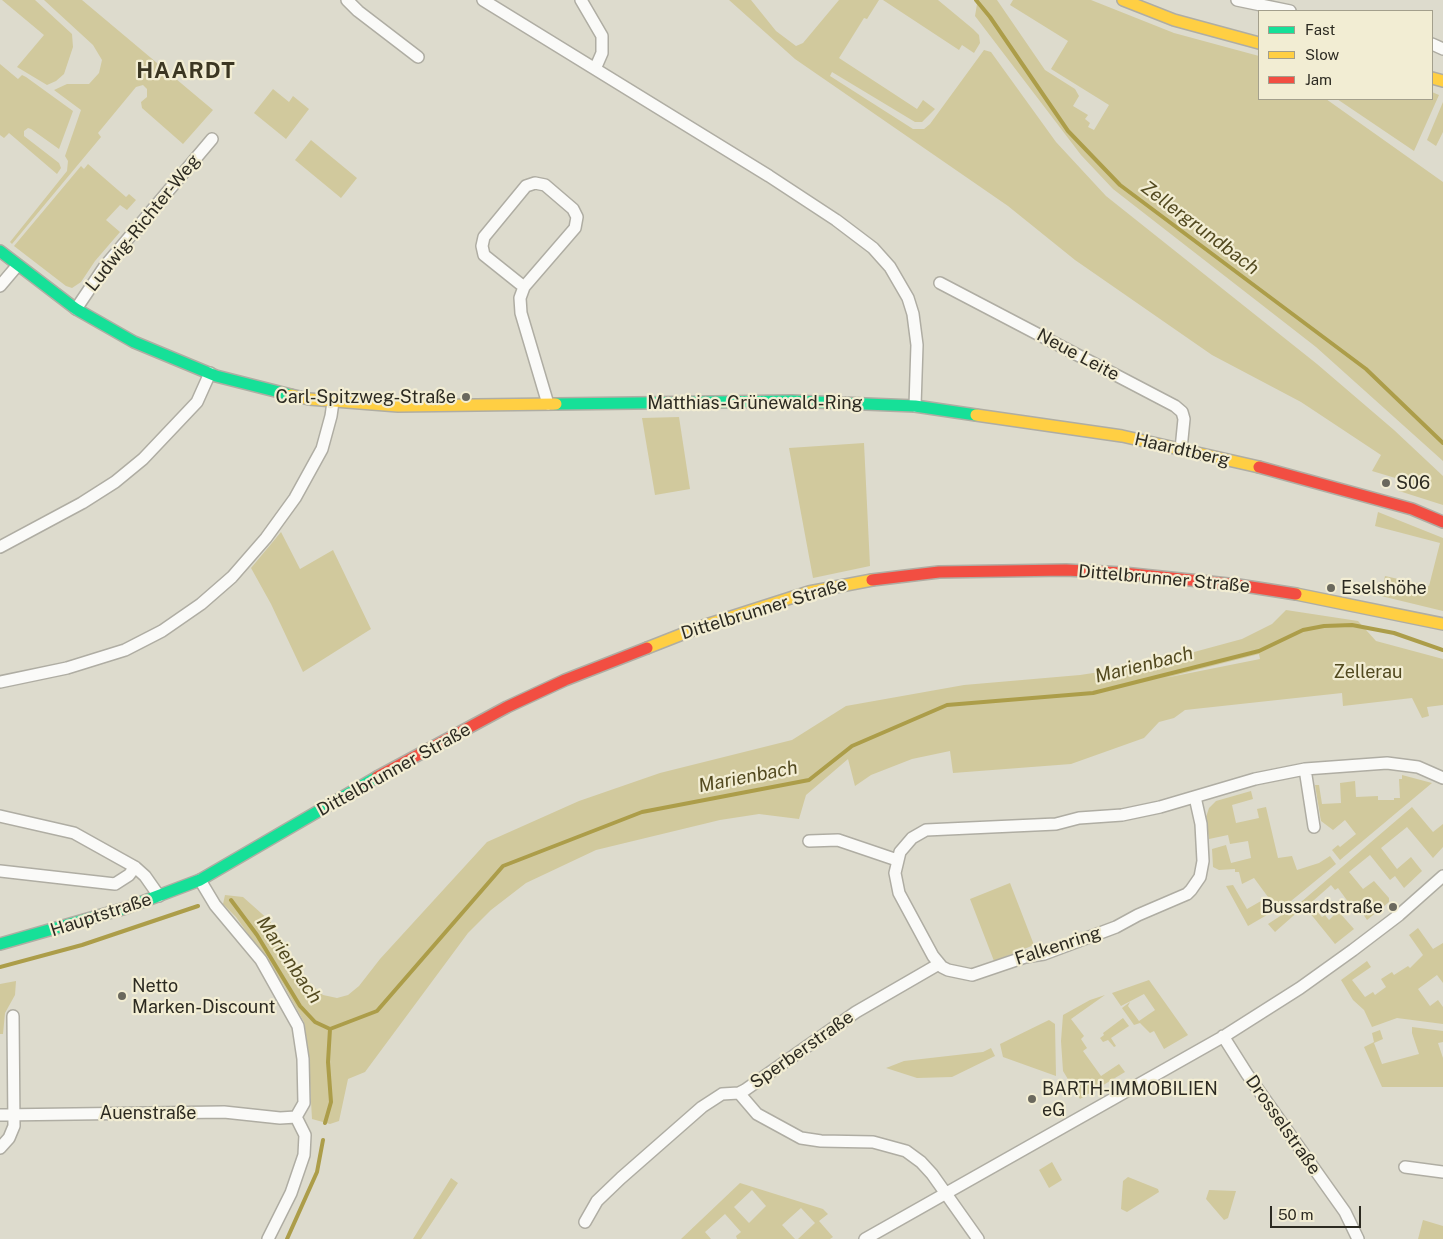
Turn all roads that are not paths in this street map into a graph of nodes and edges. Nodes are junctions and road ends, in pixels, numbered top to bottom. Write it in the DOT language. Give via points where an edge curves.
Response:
graph roads {
  1 [pos="347,0"];
  2 [pos="483,0"];
  3 [pos="581,0"];
  4 [pos="1123,0"];
  5 [pos="1237,0"];
  6 [pos="1285,10"];
  7 [pos="1258,43"];
  8 [pos="418,57"];
  9 [pos="595,69"];
  10 [pos="212,139"];
  11 [pos="0,251"];
  12 [pos="17,266"];
  13 [pos="940,283"];
  14 [pos="0,286"];
  15 [pos="524,287"];
  16 [pos="76,309"];
  17 [pos="210,373"];
  18 [pos="333,402"];
  19 [pos="548,404"];
  20 [pos="915,406"];
  21 [pos="1181,449"];
  22 [pos="1443,522"];
  23 [pos="0,547"];
  24 [pos="1443,624"];
  25 [pos="0,682"];
  26 [pos="1305,769"];
  27 [pos="1443,778"];
  28 [pos="1195,797"];
  29 [pos="0,816"];
  30 [pos="1314,827"];
  31 [pos="809,841"];
  32 [pos="898,860"];
  33 [pos="135,867"];
  34 [pos="0,871"];
  35 [pos="1443,876"];
  36 [pos="200,880"];
  37 [pos="159,896"];
  38 [pos="0,944"];
  39 [pos="939,964"];
  40 [pos="13,1016"];
  41 [pos="1223,1036"];
  42 [pos="739,1093"];
  43 [pos="13,1114"];
  44 [pos="0,1116"];
  45 [pos="296,1116"];
  46 [pos="0,1148"];
  47 [pos="1405,1166"];
  48 [pos="1443,1172"];
  49 [pos="945,1194"];
  50 [pos="585,1222"];
  51 [pos="268,1239"];
  52 [pos="865,1239"];
  53 [pos="978,1239"];
  54 [pos="1358,1239"];
  1 -- 8 [label="street"];
  2 -- 9 [label="street"];
  3 -- 9 [label="street" via="602,36 602,53"];
  4 -- 7 [label="street" via="1174,20"];
  5 -- 6 [label="street"];
  9 -- 20 [label="street" via="769,176 873,248 890,267 908,298 913,314 917,345"];
  10 -- 16 [label="street, Ludwig-Richter-Weg" via="105,266"];
  11 -- 12 [label="street, Matthias-Grünewald-Ring"];
  12 -- 14 [label="street"];
  12 -- 16 [label="street, Matthias-Grünewald-Ring"];
  13 -- 21 [label="street, Neue Leite" via="1175,406 1184,419"];
  15 -- 15 [label="street" via="574,228 577,217 573,208 545,185 535,183 526,186 484,237 482,246 484,255"];
  15 -- 19 [label="street" via="520,313"];
  16 -- 17 [label="street, Matthias-Grünewald-Ring" via="134,342"];
  17 -- 18 [label="street, Matthias-Grünewald-Ring" via="264,390"];
  17 -- 23 [label="street" via="198,402 143,459 82,503"];
  18 -- 19 [label="street, Matthias-Grünewald-Ring" via="398,406"];
  18 -- 25 [label="street" via="322,449 295,498 232,577 201,604 162,631 125,650 67,668"];
  19 -- 20 [label="street, Matthias-Grünewald-Ring" via="792,401"];
  20 -- 21 [label="street, Haardtberg" via="1122,436"];
  21 -- 22 [label="street, Haardtberg" via="1297,476"];
  24 -- 36 [label="street, Dittelbrunner Straße" via="1316,597 1123,573 1066,570 939,572 844,584 703,626 565,680 383,774"];
  26 -- 27 [label="street" via="1387,763 1418,767"];
  26 -- 28 [label="street" via="1255,779"];
  26 -- 30 [label="street"];
  28 -- 32 [label="street" via="1125,814 1079,818 1056,824 926,830 907,842"];
  28 -- 39 [label="street, Falkenring" via="1202,831 1203,866 1199,881 1186,894 1116,927 1044,954 979,973 956,974"];
  29 -- 33 [label="street" via="74,833"];
  31 -- 32 [label="street" via="838,840"];
  32 -- 39 [label="street" via="895,873 899,893"];
  33 -- 34 [label="street" via="115,884"];
  33 -- 37 [label="street"];
  35 -- 41 [label="street" via="1353,950"];
  36 -- 37 [label="street, Hauptstraße"];
  36 -- 45 [label="street" via="215,905 261,960 298,1026 304,1103"];
  37 -- 38 [label="street, Hauptstraße"];
  39 -- 42 [label="street, Sperberstraße" via="856,1012"];
  40 -- 43 [label="street"];
  41 -- 49 [label="street"];
  41 -- 54 [label="street, Drosselstraße" via="1344,1212"];
  42 -- 49 [label="street" via="757,1114 801,1138 873,1142 906,1151 926,1168"];
  42 -- 50 [label="street, Sperberstraße" via="722,1094 680,1124 597,1201"];
  43 -- 44 [label="street, Auenstraße"];
  43 -- 45 [label="street, Auenstraße" via="224,1112 280,1118"];
  43 -- 46 [label="street" via="13,1132"];
  45 -- 51 [label="street" via="305,1135 304,1155 291,1193"];
  47 -- 48 [label="street"];
  49 -- 52 [label="street"];
  49 -- 53 [label="street"];
}
